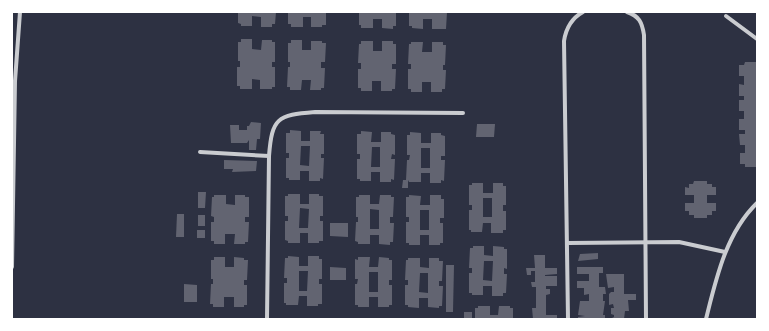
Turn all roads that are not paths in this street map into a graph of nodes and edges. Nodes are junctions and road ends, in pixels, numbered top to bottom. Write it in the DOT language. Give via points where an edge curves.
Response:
graph roads {
  1 [pos="20,12"];
  2 [pos="583,12"];
  3 [pos="627,12"];
  4 [pos="726,16"];
  5 [pos="757,39"];
  6 [pos="463,113"];
  7 [pos="200,152"];
  8 [pos="269,156"];
  9 [pos="757,203"];
  10 [pos="646,242"];
  11 [pos="568,243"];
  12 [pos="726,252"];
  13 [pos="12,267"];
  14 [pos="267,319"];
  15 [pos="568,319"];
  16 [pos="646,319"];
  17 [pos="706,319"];
  1 -- 13 [label="street" via="16,52"];
  2 -- 11 [label="street" via="569,24 565,33"];
  3 -- 10 [label="street" via="637,16 641,21 644,35"];
  4 -- 5 [label="street"];
  6 -- 8 [label="street" via="296,113 275,122"];
  7 -- 8 [label="street"];
  8 -- 14 [label="street"];
  9 -- 12 [label="street" via="744,219"];
  10 -- 11 [label="street"];
  10 -- 12 [label="street" via="690,244"];
  10 -- 16 [label="street"];
  11 -- 15 [label="street"];
  12 -- 17 [label="street"];
}
